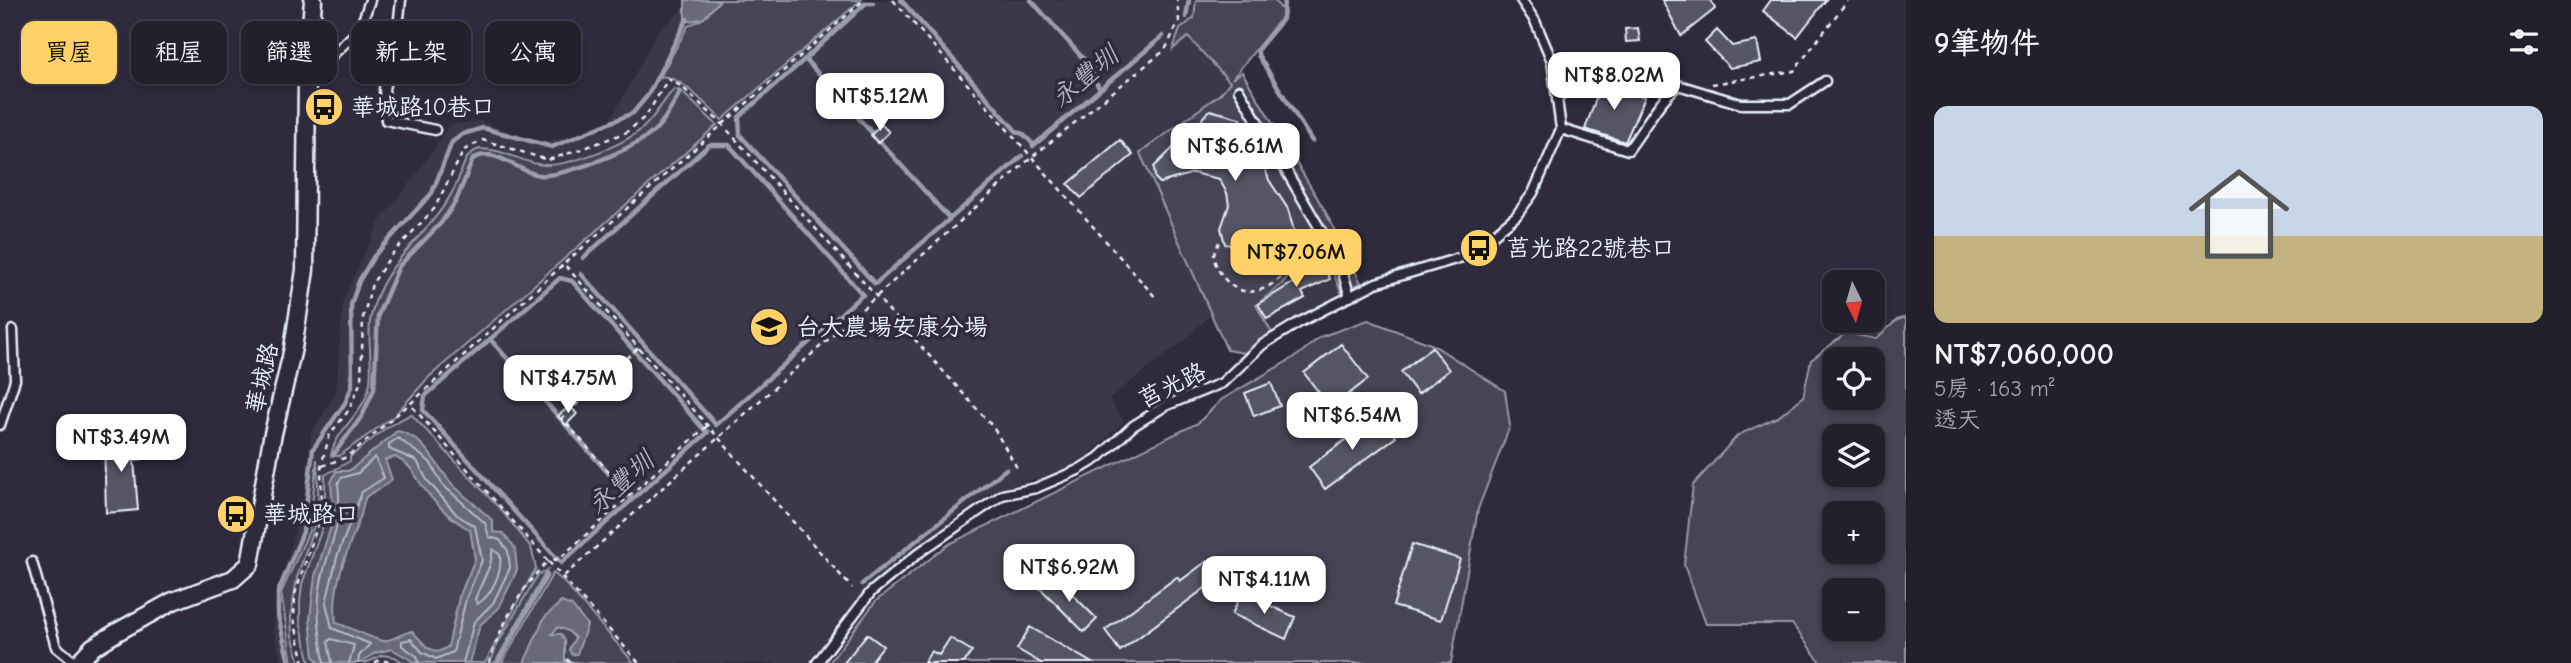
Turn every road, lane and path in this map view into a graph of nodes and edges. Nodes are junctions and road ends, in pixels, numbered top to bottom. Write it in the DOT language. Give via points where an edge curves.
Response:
graph roads {
  1 [pos="313,0"];
  2 [pos="370,0"];
  3 [pos="401,0"];
  4 [pos="864,0"];
  5 [pos="893,0"];
  6 [pos="1177,0"];
  7 [pos="1521,0"];
  8 [pos="1848,0"];
  9 [pos="311,21"];
  10 [pos="337,51"];
  11 [pos="1585,70"];
  12 [pos="1825,81"];
  13 [pos="307,84"];
  14 [pos="1688,88"];
  15 [pos="1239,90"];
  16 [pos="1559,97"];
  17 [pos="722,124"];
  18 [pos="1560,129"];
  19 [pos="435,130"];
  20 [pos="1032,157"];
  21 [pos="1318,226"];
  22 [pos="1219,242"];
  23 [pos="564,264"];
  24 [pos="876,296"];
  25 [pos="1349,297"];
  26 [pos="1157,299"];
  27 [pos="13,330"];
  28 [pos="639,347"];
  29 [pos="407,406"];
  30 [pos="0,425"];
  31 [pos="707,426"];
  32 [pos="718,438"];
  33 [pos="321,466"];
  34 [pos="1019,471"];
  35 [pos="629,495"];
  36 [pos="548,561"];
  37 [pos="32,562"];
  38 [pos="564,576"];
  39 [pos="852,588"];
  40 [pos="77,663"];
  41 [pos="304,663"];
  42 [pos="375,663"];
  43 [pos="397,663"];
  44 [pos="489,663"];
  45 [pos="639,663"];
  46 [pos="817,663"];
  1 -- 9 [label="street, 華城路"];
  2 -- 10 [label="lane" via="360,29"];
  3 -- 19 [label="lane" via="395,54 384,88 386,120"];
  4 -- 17 [label="path"];
  5 -- 20 [label="path"];
  6 -- 20 [label="path" via="1179,21 1165,50"];
  7 -- 16 [label="lane, 莒光路" via="1552,61"];
  8 -- 14 [label="path" via="1794,71"];
  11 -- 16 [label="lane"];
  12 -- 14 [label="lane" via="1790,104 1741,104"];
  13 -- 40 [label="street, 華城路" via="305,270 250,564 233,579 173,601 119,631"];
  14 -- 18 [label="lane" via="1678,85 1661,99 1628,150"];
  15 -- 21 [label="lane"];
  16 -- 18 [label="lane, 莒光路"];
  17 -- 23 [label="path"];
  17 -- 24 [label="path"];
  17 -- 33 [label="path" via="668,79 646,116 627,132 582,149 548,160 483,140 464,150 434,209 392,254 372,284 363,318 361,381 330,434"];
  18 -- 25 [label="lane, 莒光路" via="1533,193 1496,235 1469,255 1376,283"];
  20 -- 24 [label="path"];
  20 -- 26 [label="path"];
  21 -- 22 [label="path" via="1306,234 1301,252 1270,287 1255,294 1235,289 1219,274 1213,257"];
  21 -- 25 [label="lane" via="1340,263"];
  23 -- 28 [label="path"];
  23 -- 36 [label="path" via="410,404"];
  24 -- 32 [label="path"];
  24 -- 34 [label="path" via="993,427"];
  25 -- 46 [label="lane, 莒光路" via="1262,345 1222,383 1154,412 1078,470 1037,488 1002,495 878,586"];
  27 -- 30 [label="lane" via="15,380"];
  28 -- 31 [label="path"];
  28 -- 35 [label="path" via="562,418"];
  29 -- 33 [label="path" via="347,457"];
  31 -- 32 [label="path"];
  31 -- 35 [label="path"];
  32 -- 38 [label="path"];
  32 -- 39 [label="path"];
  33 -- 41 [label="path" via="322,512 295,594 294,619"];
  35 -- 36 [label="path" via="559,559"];
  36 -- 38 [label="path"];
  36 -- 44 [label="path" via="537,571 495,641"];
  37 -- 40 [label="lane" via="56,647"];
  38 -- 45 [label="path"];
  42 -- 43 [label="path"];
}
